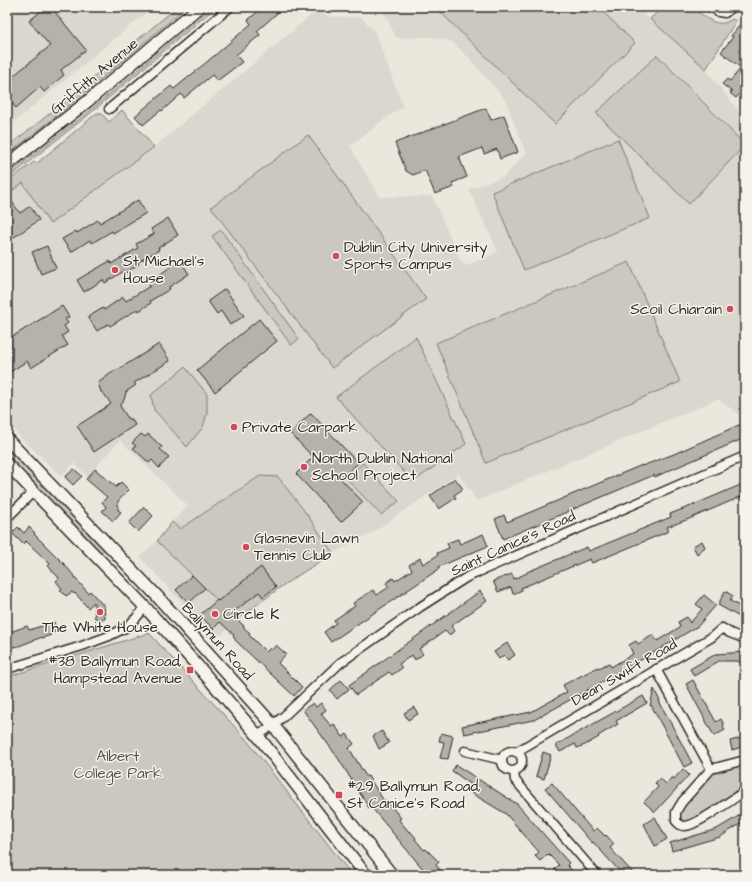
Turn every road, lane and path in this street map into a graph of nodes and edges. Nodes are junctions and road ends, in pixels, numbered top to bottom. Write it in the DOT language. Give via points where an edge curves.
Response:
graph roads {
  1 [pos="199,7"];
  2 [pos="230,7"];
  3 [pos="711,7"];
  4 [pos="732,7"];
  5 [pos="110,109"];
  6 [pos="7,165"];
  7 [pos="7,439"];
  8 [pos="745,456"];
  9 [pos="7,464"];
  10 [pos="34,491"];
  11 [pos="7,518"];
  12 [pos="156,595"];
  13 [pos="145,607"];
  14 [pos="745,639"];
  15 [pos="7,668"];
  16 [pos="656,669"];
  17 [pos="274,725"];
  18 [pos="258,736"];
  19 [pos="464,751"];
  20 [pos="516,752"];
  21 [pos="502,760"];
  22 [pos="745,760"];
  23 [pos="711,769"];
  24 [pos="514,771"];
  25 [pos="745,791"];
  26 [pos="366,875"];
  27 [pos="392,875"];
  28 [pos="598,875"];
  1 -- 6 [label="main road, Griffith Avenue" via="88,101"];
  2 -- 5 [label="street"];
  3 -- 4 [label="street" via="725,13"];
  7 -- 12 [label="main road, Ballymun Road"];
  8 -- 17 [label="street, Saint Canice's Road" via="467,577 340,663"];
  9 -- 10 [label="main road"];
  10 -- 11 [label="street"];
  10 -- 13 [label="main road"];
  12 -- 13 [label="main road"];
  12 -- 17 [label="main road, Ballymun Road"];
  13 -- 15 [label="street" via="126,627 109,636"];
  13 -- 18 [label="main road"];
  14 -- 16 [label="street, Dean Swift Road" via="722,628 712,637"];
  16 -- 20 [label="street, Dean Swift Road"];
  16 -- 23 [label="street"];
  17 -- 18 [label="street, Saint Canice's Road"];
  17 -- 27 [label="main road, Ballymun Road"];
  18 -- 26 [label="main road"];
  19 -- 21 [label="street"];
  20 -- 21 [label="street" via="504,754"];
  20 -- 24 [label="street" via="522,761 519,768"];
  21 -- 24 [label="street" via="504,768"];
  22 -- 23 [label="street"];
  23 -- 25 [label="street" via="676,812 676,821 680,825 696,823"];
  24 -- 28 [label="street" via="515,780"];
}
